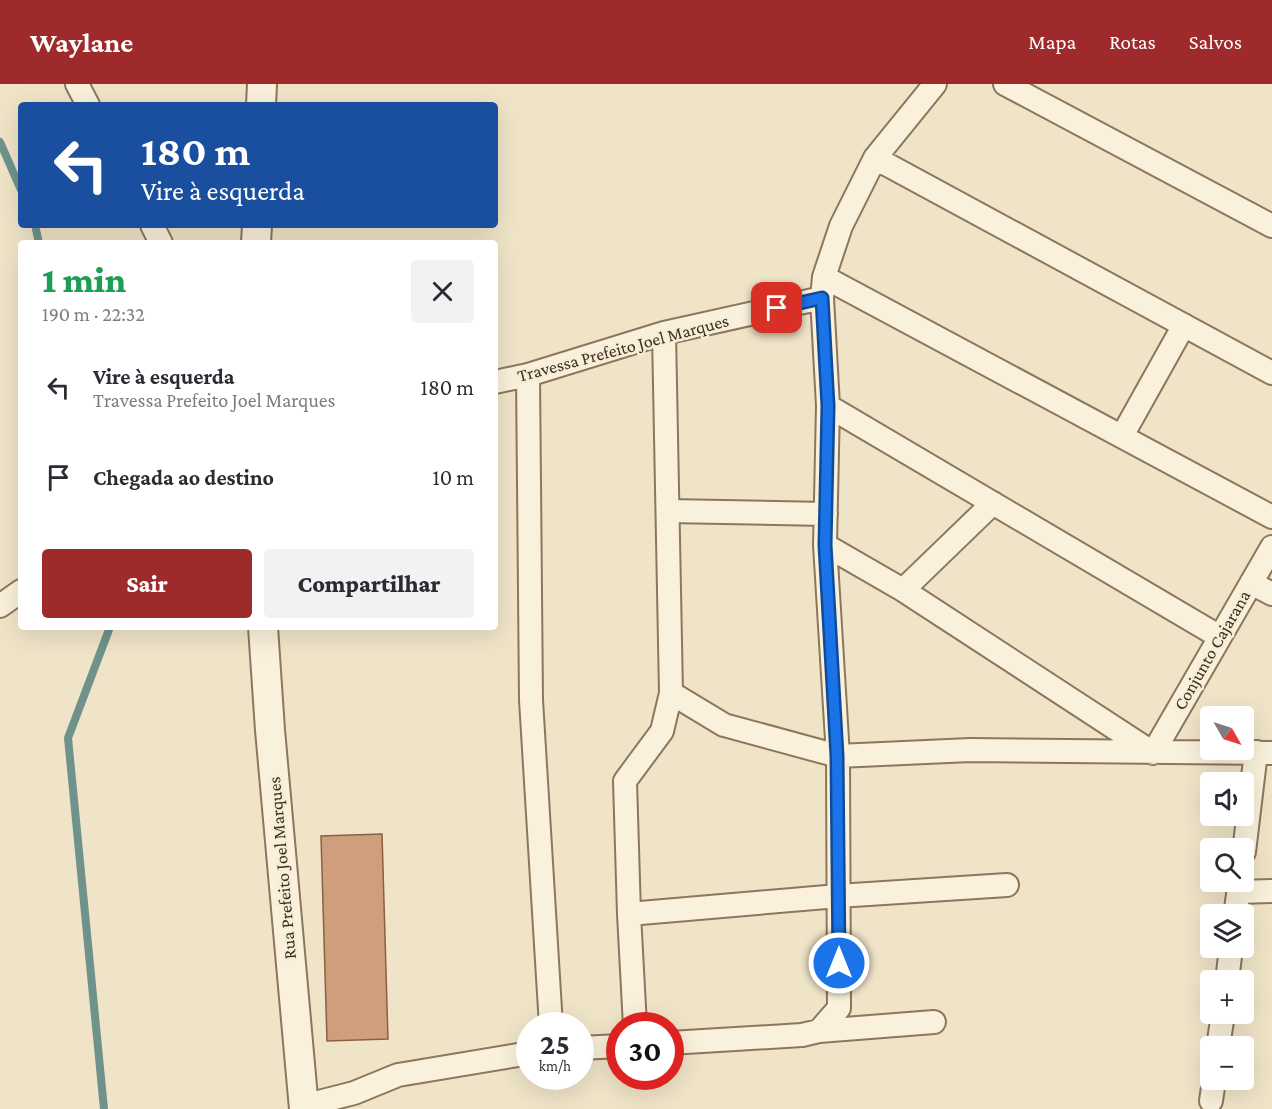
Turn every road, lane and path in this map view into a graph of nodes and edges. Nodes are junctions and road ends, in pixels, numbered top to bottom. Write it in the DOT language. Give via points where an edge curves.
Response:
graph roads {
  1 [pos="77,84"];
  2 [pos="262,84"];
  3 [pos="935,84"];
  4 [pos="1005,84"];
  5 [pos="86,102"];
  6 [pos="261,102"];
  7 [pos="875,158"];
  8 [pos="1272,225"];
  9 [pos="823,288"];
  10 [pos="1185,325"];
  11 [pos="664,333"];
  12 [pos="1272,373"];
  13 [pos="528,375"];
  14 [pos="498,381"];
  15 [pos="828,406"];
  16 [pos="1122,436"];
  17 [pos="993,503"];
  18 [pos="668,511"];
  19 [pos="826,514"];
  20 [pos="1272,517"];
  21 [pos="825,545"];
  22 [pos="1272,547"];
  23 [pos="1251,583"];
  24 [pos="903,590"];
  25 [pos="18,593"];
  26 [pos="1272,594"];
  27 [pos="0,606"];
  28 [pos="264,630"];
  29 [pos="1220,637"];
  30 [pos="671,693"];
  31 [pos="1267,750"];
  32 [pos="1153,753"];
  33 [pos="837,756"];
  34 [pos="1247,838"];
  35 [pos="1007,885"];
  36 [pos="1254,889"];
  37 [pos="1272,891"];
  38 [pos="838,896"];
  39 [pos="629,914"];
  40 [pos="550,1012"];
  41 [pos="634,1012"];
  42 [pos="934,1022"];
  43 [pos="819,1031"];
  44 [pos="684,1042"];
  45 [pos="516,1055"];
  46 [pos="303,1108"];
  1 -- 5 [label="street"];
  2 -- 6 [label="street"];
  3 -- 7 [label="street"];
  4 -- 8 [label="street"];
  7 -- 9 [label="street" via="841,226"];
  7 -- 10 [label="street"];
  9 -- 11 [label="street, Travessa Prefeito Joel Marques"];
  9 -- 15 [label="street"];
  9 -- 16 [label="street"];
  10 -- 12 [label="street"];
  10 -- 16 [label="street"];
  11 -- 13 [label="street, Travessa Prefeito Joel Marques"];
  11 -- 18 [label="street"];
  13 -- 14 [label="street, Travessa Prefeito Joel Marques"];
  13 -- 40 [label="street" via="531,700"];
  15 -- 17 [label="street"];
  15 -- 19 [label="street"];
  16 -- 20 [label="street"];
  17 -- 24 [label="street"];
  17 -- 29 [label="street"];
  18 -- 19 [label="street"];
  18 -- 30 [label="street"];
  19 -- 21 [label="street"];
  21 -- 24 [label="street"];
  21 -- 33 [label="street"];
  22 -- 23 [label="street, Conjunto Cajarana"];
  23 -- 26 [label="street"];
  23 -- 29 [label="street, Conjunto Cajarana"];
  24 -- 32 [label="street"];
  25 -- 27 [label="street"];
  28 -- 46 [label="street, Rua Prefeito Joel Marques"];
  29 -- 32 [label="street, Conjunto Cajarana"];
  30 -- 33 [label="street" via="724,725"];
  30 -- 39 [label="street" via="662,731 625,781"];
  31 -- 32 [label="street"];
  31 -- 34 [label="street"];
  32 -- 33 [label="street" via="970,750"];
  33 -- 38 [label="street"];
  35 -- 38 [label="street"];
  36 -- 37 [label="street"];
  38 -- 39 [label="street"];
  38 -- 43 [label="street" via="839,1008"];
  39 -- 41 [label="street"];
  42 -- 43 [label="street"];
  43 -- 44 [label="street"];
  45 -- 46 [label="street" via="398,1076"];
}
